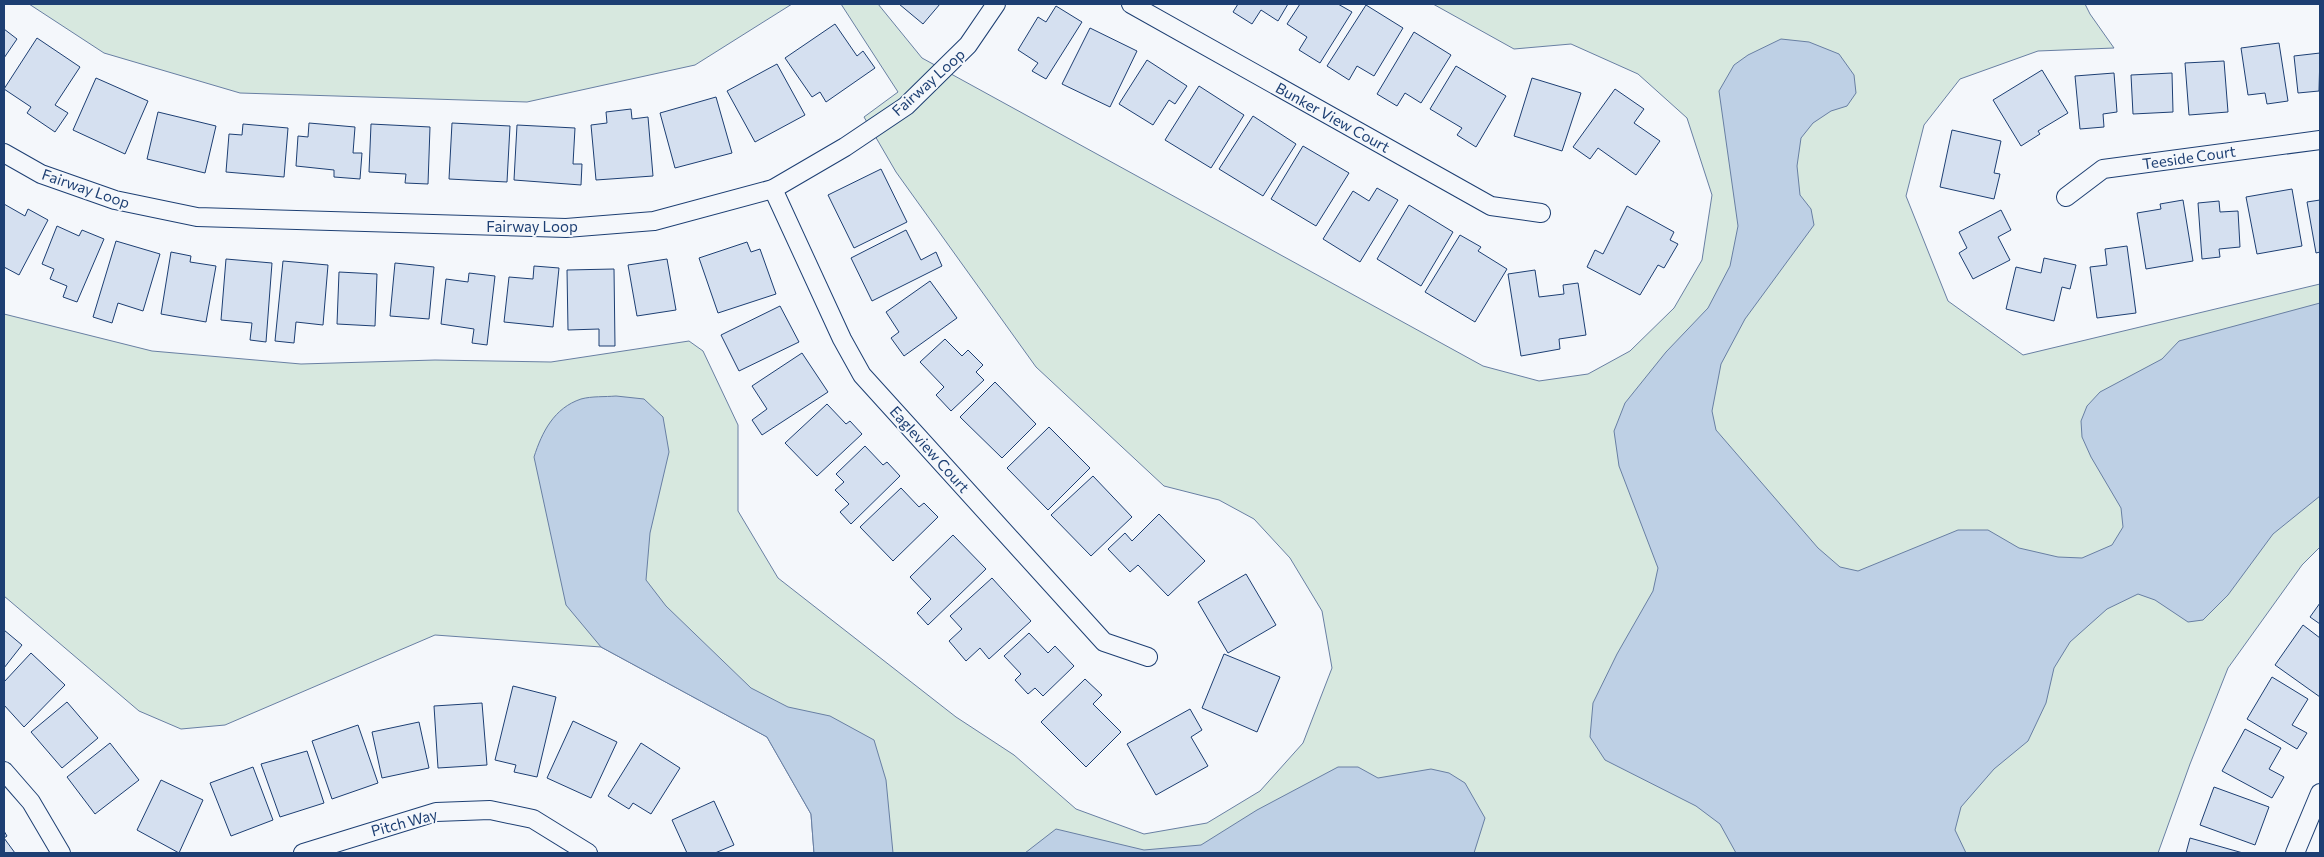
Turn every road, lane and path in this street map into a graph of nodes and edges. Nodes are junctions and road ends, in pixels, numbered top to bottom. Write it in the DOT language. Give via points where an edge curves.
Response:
graph roads {
  1 [pos="996,4"];
  2 [pos="1131,4"];
  3 [pos="2320,140"];
  4 [pos="4,153"];
  5 [pos="772,189"];
  6 [pos="2066,197"];
  7 [pos="1541,213"];
  8 [pos="1148,657"];
  9 [pos="4,771"];
  10 [pos="2320,792"];
  11 [pos="61,853"];
  12 [pos="303,853"];
  13 [pos="588,853"];
  14 [pos="2295,853"];
  1 -- 5 [label="street, Fairway Loop" via="968,45 906,106"];
  2 -- 7 [label="street, Bunker View Court" via="1491,206"];
  3 -- 6 [label="street, Teeside Court" via="2103,169"];
  4 -- 5 [label="street, Fairway Loop" via="41,174 115,200 197,217 566,228 654,221"];
  5 -- 8 [label="street, Eagleview Court" via="842,340 862,375 1104,642"];
  9 -- 11 [label="street" via="31,802"];
  10 -- 14 [label="street"];
  12 -- 13 [label="street, Pitch Way" via="436,812 490,810 533,819"];
}
